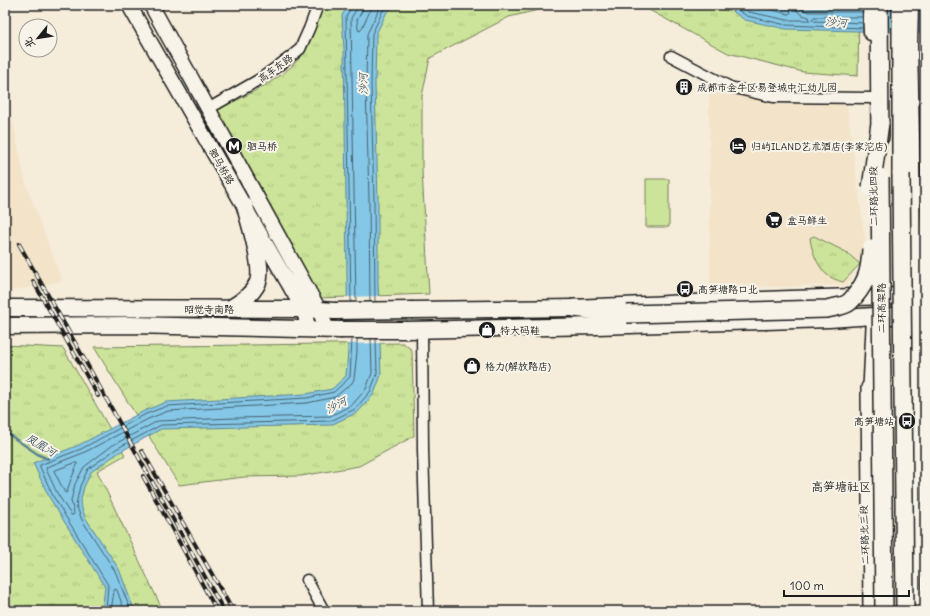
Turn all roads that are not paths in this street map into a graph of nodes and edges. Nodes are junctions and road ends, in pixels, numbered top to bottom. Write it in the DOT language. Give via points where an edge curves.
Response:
graph roads {
  1 [pos="129,5"];
  2 [pos="150,5"];
  3 [pos="318,5"];
  4 [pos="870,5"];
  5 [pos="879,5"];
  6 [pos="901,5"];
  7 [pos="911,5"];
  8 [pos="671,56"];
  9 [pos="872,98"];
  10 [pos="208,109"];
  11 [pos="880,123"];
  12 [pos="245,206"];
  13 [pos="874,296"];
  14 [pos="920,296"];
  15 [pos="5,308"];
  16 [pos="574,308"];
  17 [pos="229,309"];
  18 [pos="303,309"];
  19 [pos="319,310"];
  20 [pos="874,316"];
  21 [pos="921,316"];
  22 [pos="5,326"];
  23 [pos="309,329"];
  24 [pos="333,329"];
  25 [pos="415,329"];
  26 [pos="870,388"];
  27 [pos="307,580"];
  28 [pos="324,611"];
  29 [pos="428,611"];
  30 [pos="866,611"];
  31 [pos="872,611"];
  32 [pos="884,611"];
  33 [pos="905,611"];
  34 [pos="914,611"];
  1 -- 12 [label="main road, 驷马桥路"];
  2 -- 10 [label="main road, 驷马桥路"];
  3 -- 10 [label="street, 高车东路" via="300,49 260,79"];
  4 -- 9 [label="main road, 二环路北四段"];
  5 -- 11 [label="highway, 二环高架路"];
  6 -- 33 [label="highway, 二环高架路, bridge"];
  7 -- 14 [label="main road" via="910,45"];
  8 -- 9 [label="street" via="730,87 773,97"];
  9 -- 13 [label="main road, 二环路北四段"];
  10 -- 19 [label="main road, 驷马桥路"];
  11 -- 16 [label="highway, bridge" via="871,190 870,266 868,277 848,303 827,309 627,314"];
  11 -- 32 [label="highway, 二环高架路, bridge"];
  12 -- 17 [label="main road" via="260,270 258,282 250,294"];
  12 -- 18 [label="main road, 驷马桥路"];
  13 -- 14 [label="main road, 昭觉寺南路"];
  13 -- 16 [label="main road, 昭觉寺南路"];
  13 -- 20 [label="main road, 二环路北四段"];
  14 -- 21 [label="main road"];
  15 -- 17 [label="main road, 昭觉寺南路"];
  16 -- 19 [label="main road, 昭觉寺南路, bridge"];
  17 -- 18 [label="main road, 昭觉寺南路"];
  18 -- 19 [label="main road, 昭觉寺南路"];
  18 -- 23 [label="main road, 驷马桥路"];
  19 -- 24 [label="main road, 驷马桥路"];
  20 -- 21 [label="main road, 昭觉寺南路"];
  20 -- 25 [label="main road, 昭觉寺南路" via="604,326"];
  20 -- 26 [label="main road, 二环路北三段"];
  21 -- 34 [label="main road"];
  22 -- 23 [label="main road, 昭觉寺南路" via="130,325"];
  23 -- 24 [label="main road, 昭觉寺南路"];
  24 -- 25 [label="main road, 昭觉寺南路, bridge"];
  25 -- 29 [label="street" via="423,450"];
  26 -- 30 [label="main road, 二环路北三段" via="863,495"];
  26 -- 31 [label="highway"];
  27 -- 28 [label="street"];
}
